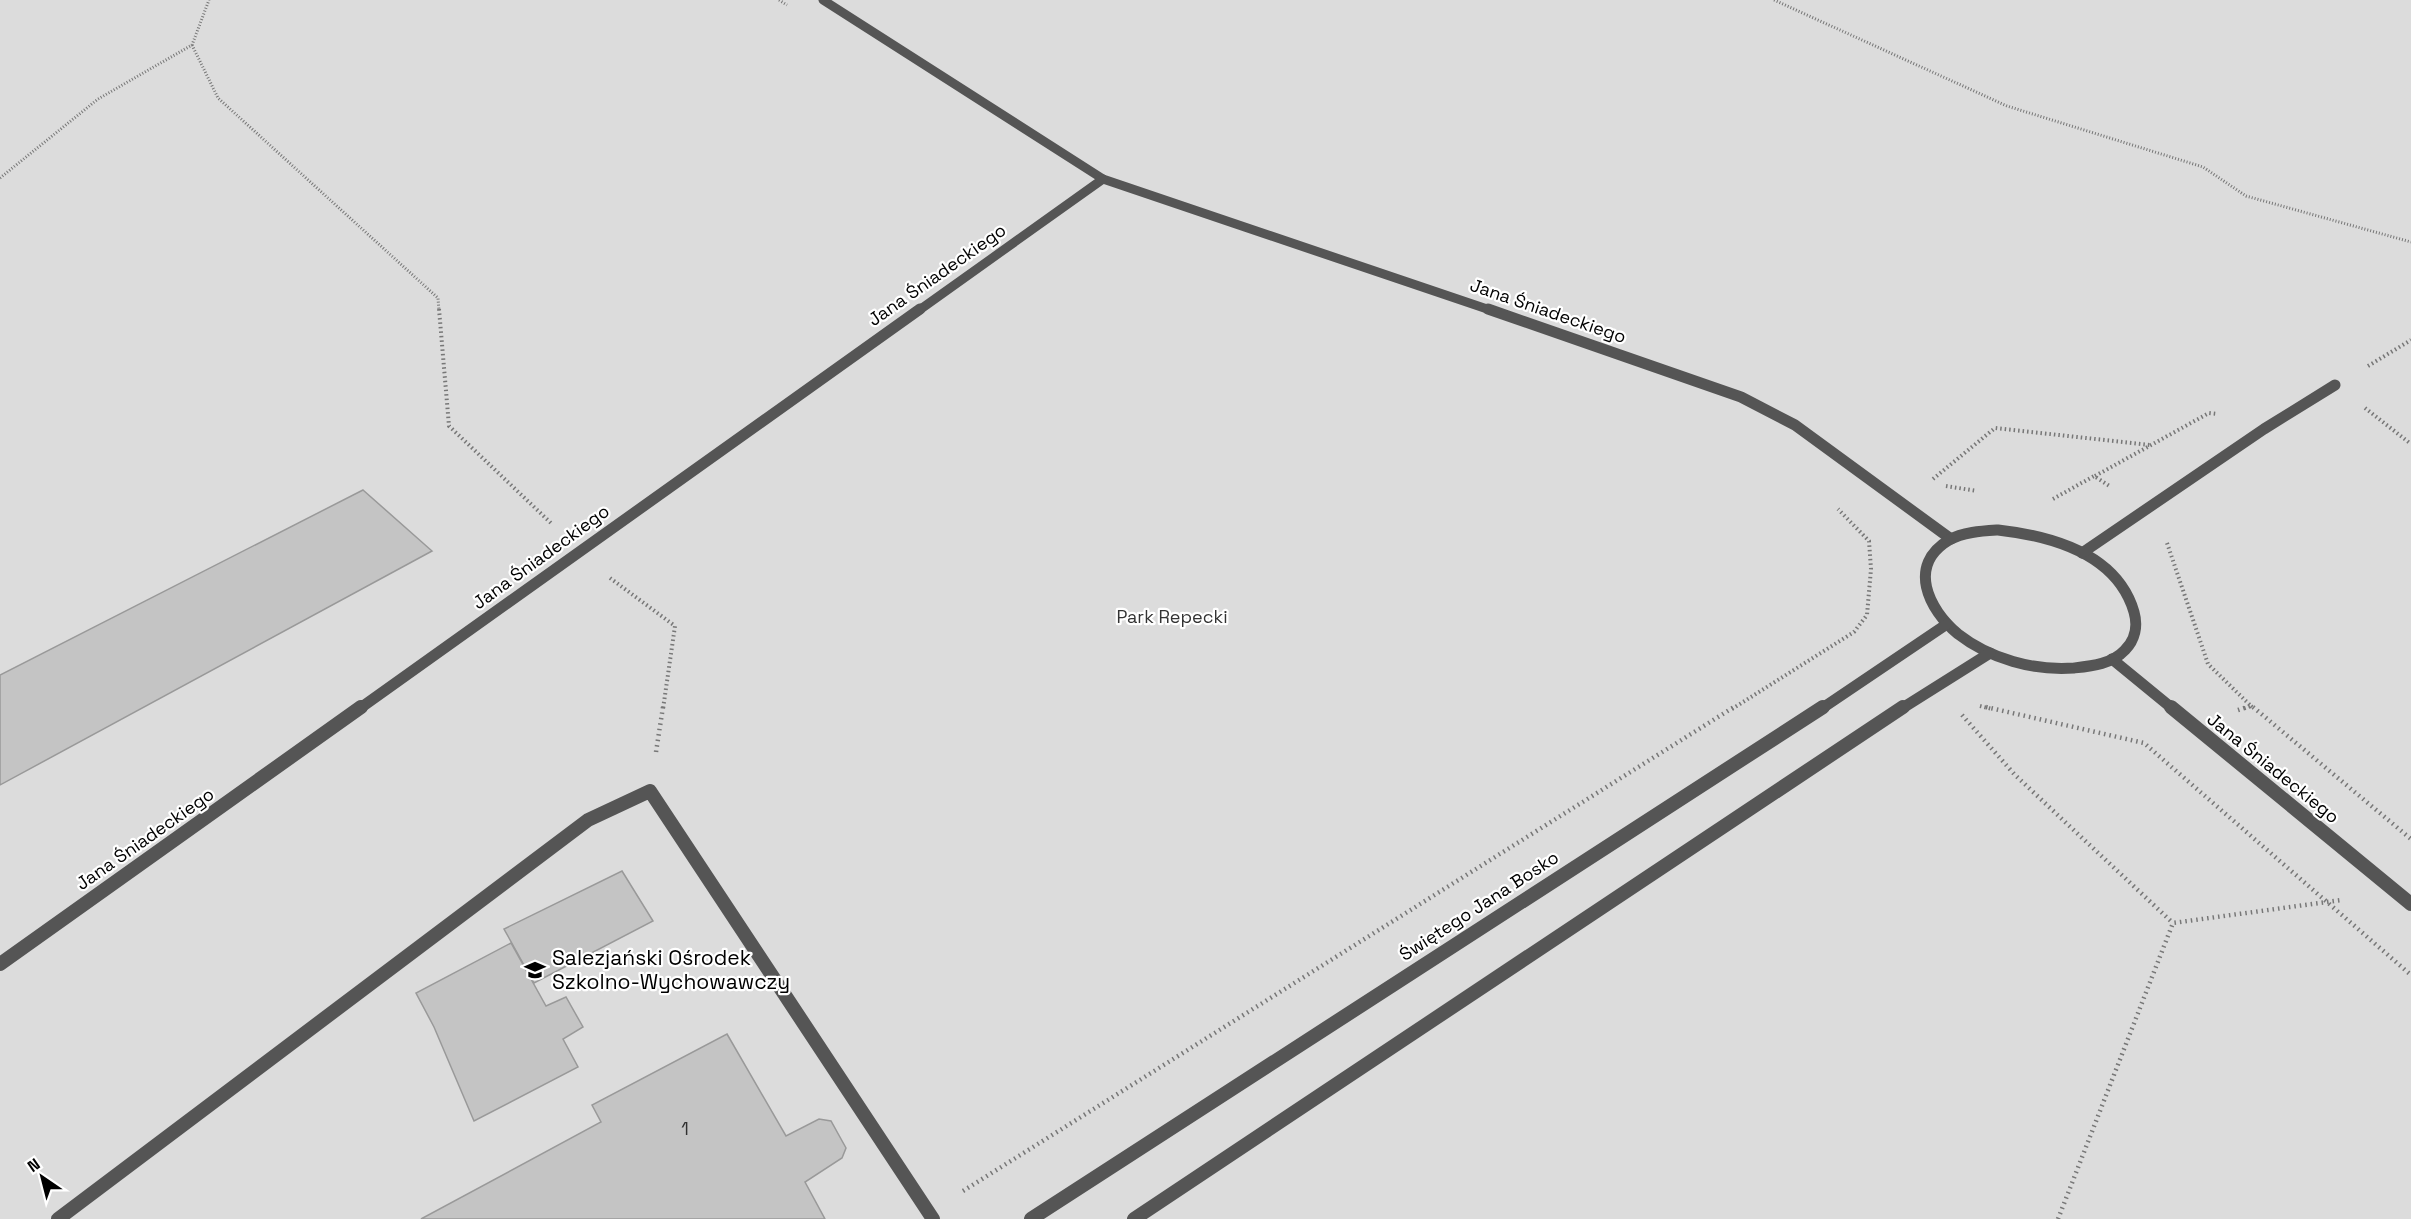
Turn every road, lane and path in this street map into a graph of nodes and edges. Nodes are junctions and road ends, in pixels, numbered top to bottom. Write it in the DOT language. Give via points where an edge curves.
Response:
graph roads {
  1 [pos="209,0"];
  2 [pos="823,0"];
  3 [pos="1774,0"];
  4 [pos="192,45"];
  5 [pos="0,178"];
  6 [pos="1103,179"];
  7 [pos="2411,242"];
  8 [pos="2411,340"];
  9 [pos="2335,385"];
  10 [pos="2264,429"];
  11 [pos="2411,444"];
  12 [pos="2150,445"];
  13 [pos="2094,476"];
  14 [pos="1928,484"];
  15 [pos="1845,513"];
  16 [pos="1951,539"];
  17 [pos="577,553"];
  18 [pos="2082,553"];
  19 [pos="1947,624"];
  20 [pos="1854,632"];
  21 [pos="1990,652"];
  22 [pos="2112,659"];
  23 [pos="1895,661"];
  24 [pos="1935,686"];
  25 [pos="1949,700"];
  26 [pos="2252,706"];
  27 [pos="650,791"];
  28 [pos="2411,838"];
  29 [pos="2348,899"];
  30 [pos="2330,903"];
  31 [pos="2411,904"];
  32 [pos="2173,923"];
  33 [pos="0,964"];
  34 [pos="2411,975"];
  35 [pos="931,1216"];
  36 [pos="58,1219"];
  37 [pos="1031,1219"];
  38 [pos="1134,1219"];
  39 [pos="2058,1219"];
  1 -- 4 [label="path"];
  2 -- 6 [label="lane, Jana Śniadeckiego"];
  3 -- 7 [label="path" via="2007,106 2203,166 2246,196"];
  4 -- 5 [label="path" via="98,99"];
  4 -- 17 [label="path" via="218,98 438,298 449,426 542,512"];
  6 -- 16 [label="lane, Jana Śniadeckiego" via="1741,397 1795,425"];
  6 -- 17 [label="lane, Jana Śniadeckiego"];
  8 -- 9 [label="path"];
  9 -- 10 [label="lane"];
  9 -- 11 [label="path"];
  10 -- 12 [label="path" via="2241,416 2209,413"];
  10 -- 18 [label="lane"];
  12 -- 13 [label="path"];
  12 -- 14 [label="path" via="1995,428"];
  15 -- 20 [label="path" via="1869,541 1867,615"];
  16 -- 18 [label="lane" via="1973,532 2017,532 2055,540"];
  16 -- 19 [label="lane" via="1934,551 1925,566 1925,585 1932,604"];
  17 -- 27 [label="path" via="675,626"];
  17 -- 33 [label="lane, Jana Śniadeckiego"];
  18 -- 22 [label="lane" via="2106,569 2124,588 2134,609 2137,628 2129,646"];
  19 -- 21 [label="lane"];
  19 -- 23 [label="lane, Świętego Jana Bosko"];
  20 -- 23 [label="path"];
  20 -- 35 [label="path"];
  21 -- 22 [label="lane" via="2022,664 2056,669 2086,667"];
  21 -- 24 [label="lane"];
  22 -- 31 [label="lane, Jana Śniadeckiego"];
  23 -- 37 [label="lane, Świętego Jana Bosko"];
  24 -- 25 [label="path"];
  24 -- 38 [label="lane"];
  25 -- 30 [label="path" via="2144,743"];
  25 -- 32 [label="path" via="2015,775"];
  26 -- 28 [label="path"];
  27 -- 35 [label="lane"];
  27 -- 36 [label="lane" via="588,820"];
  29 -- 30 [label="path"];
  30 -- 32 [label="path"];
  30 -- 34 [label="path"];
  32 -- 39 [label="path"];
}
